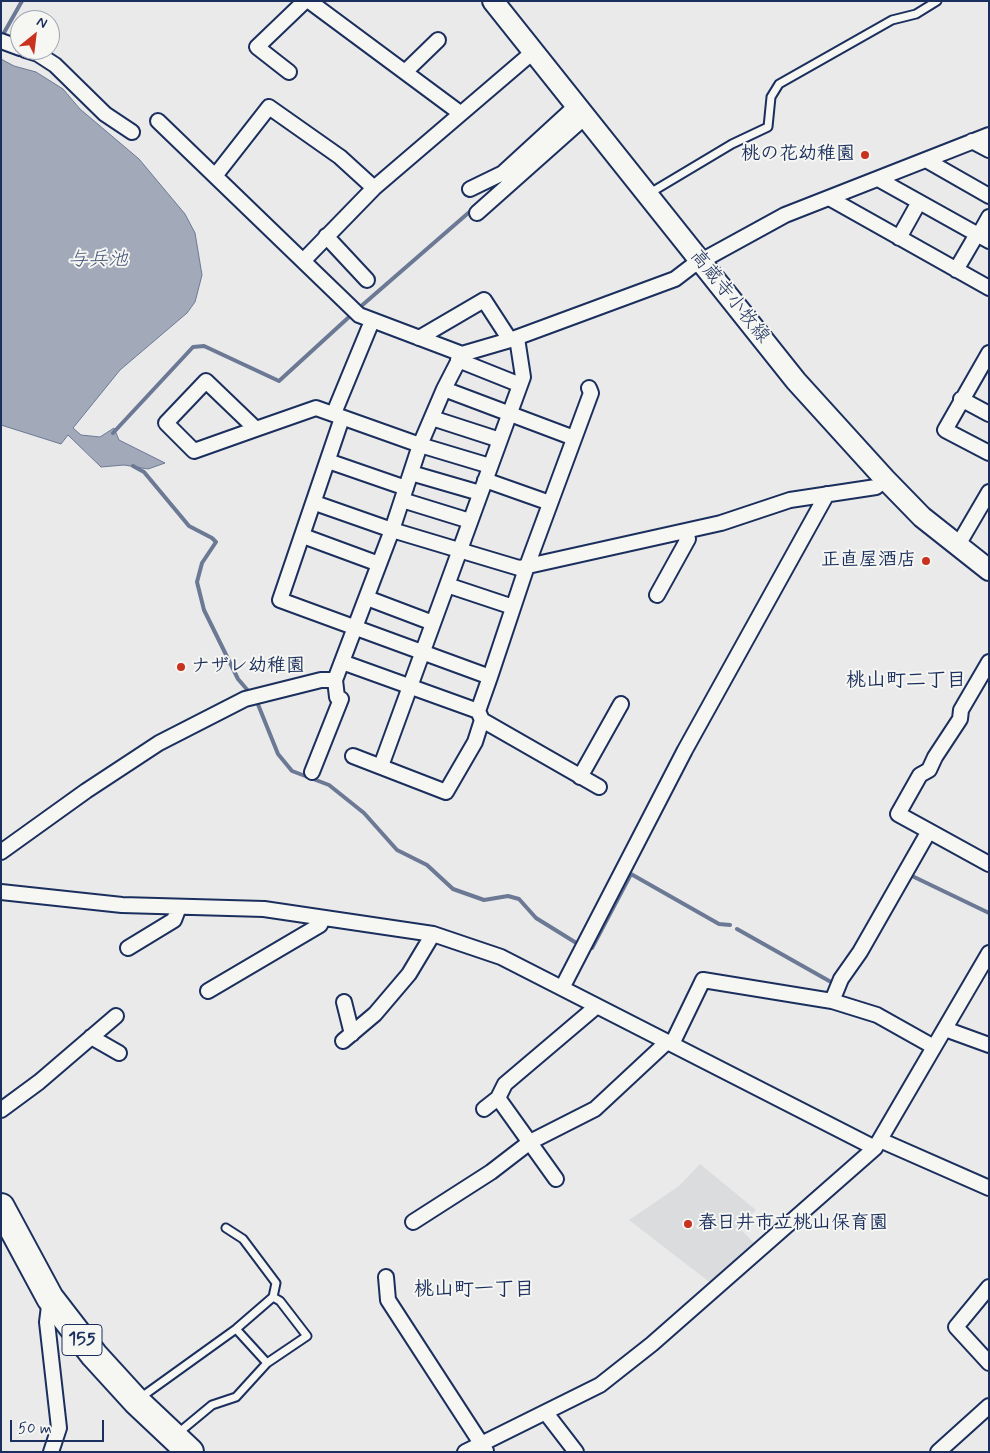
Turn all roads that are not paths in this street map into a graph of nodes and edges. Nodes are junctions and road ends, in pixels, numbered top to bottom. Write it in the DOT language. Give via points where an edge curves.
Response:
graph roads {
  1 [pos="493,1"];
  2 [pos="938,1"];
  3 [pos="312,2"];
  4 [pos="438,40"];
  5 [pos="533,52"];
  6 [pos="47,60"];
  7 [pos="289,72"];
  8 [pos="405,72"];
  9 [pos="581,111"];
  10 [pos="460,113"];
  11 [pos="158,121"];
  12 [pos="132,132"];
  13 [pos="989,135"];
  14 [pos="972,141"];
  15 [pos="989,150"];
  16 [pos="926,160"];
  17 [pos="215,176"];
  18 [pos="878,178"];
  19 [pos="374,188"];
  20 [pos="470,189"];
  21 [pos="647,195"];
  22 [pos="989,196"];
  23 [pos="829,198"];
  24 [pos="919,202"];
  25 [pos="477,213"];
  26 [pos="989,217"];
  27 [pos="326,236"];
  28 [pos="981,236"];
  29 [pos="899,238"];
  30 [pos="302,261"];
  31 [pos="701,263"];
  32 [pos="956,270"];
  33 [pos="367,280"];
  34 [pos="989,288"];
  35 [pos="372,321"];
  36 [pos="419,338"];
  37 [pos="514,339"];
  38 [pos="989,354"];
  39 [pos="460,357"];
  40 [pos="985,369"];
  41 [pos="518,384"];
  42 [pos="589,388"];
  43 [pos="444,389"];
  44 [pos="961,399"];
  45 [pos="509,414"];
  46 [pos="989,414"];
  47 [pos="338,416"];
  48 [pos="432,418"];
  49 [pos="256,429"];
  50 [pos="574,438"];
  51 [pos="500,440"];
  52 [pos="420,445"];
  53 [pos="989,453"];
  54 [pos="328,461"];
  55 [pos="490,466"];
  56 [pos="411,473"];
  57 [pos="884,479"];
  58 [pos="482,487"];
  59 [pos="989,492"];
  60 [pos="404,494"];
  61 [pos="827,494"];
  62 [pos="314,502"];
  63 [pos="550,503"];
  64 [pos="470,522"];
  65 [pos="392,530"];
  66 [pos="686,531"];
  67 [pos="303,536"];
  68 [pos="958,545"];
  69 [pos="460,550"];
  70 [pos="379,564"];
  71 [pos="527,566"];
  72 [pos="989,570"];
  73 [pos="447,585"];
  74 [pos="657,595"];
  75 [pos="366,598"];
  76 [pos="513,607"];
  77 [pos="434,623"];
  78 [pos="355,628"];
  79 [pos="423,652"];
  80 [pos="342,662"];
  81 [pos="989,662"];
  82 [pos="490,676"];
  83 [pos="335,680"];
  84 [pos="410,687"];
  85 [pos="621,704"];
  86 [pos="480,716"];
  87 [pos="353,756"];
  88 [pos="381,766"];
  89 [pos="312,772"];
  90 [pos="580,776"];
  91 [pos="599,787"];
  92 [pos="929,831"];
  93 [pos="1,852"];
  94 [pos="989,864"];
  95 [pos="1,892"];
  96 [pos="179,907"];
  97 [pos="323,918"];
  98 [pos="433,934"];
  99 [pos="128,948"];
  100 [pos="989,953"];
  101 [pos="984,974"];
  102 [pos="562,988"];
  103 [pos="208,992"];
  104 [pos="832,1001"];
  105 [pos="344,1002"];
  106 [pos="597,1006"];
  107 [pos="116,1016"];
  108 [pos="945,1029"];
  109 [pos="91,1037"];
  110 [pos="670,1043"];
  111 [pos="989,1044"];
  112 [pos="934,1047"];
  113 [pos="119,1054"];
  114 [pos="498,1098"];
  115 [pos="484,1109"];
  116 [pos="1,1110"];
  117 [pos="530,1142"];
  118 [pos="878,1144"];
  119 [pos="556,1179"];
  120 [pos="989,1188"];
  121 [pos="1,1207"];
  122 [pos="413,1222"];
  123 [pos="226,1228"];
  124 [pos="386,1277"];
  125 [pos="989,1287"];
  126 [pos="273,1297"];
  127 [pos="50,1298"];
  128 [pos="236,1329"];
  129 [pos="267,1363"];
  130 [pos="989,1363"];
  131 [pos="136,1401"];
  132 [pos="989,1406"];
  133 [pos="546,1413"];
  134 [pos="182,1444"];
  135 [pos="483,1448"];
  136 [pos="51,1452"];
  137 [pos="465,1452"];
  138 [pos="576,1452"];
  139 [pos="938,1452"];
  1 -- 5 [label="main road, 高蔵寺小牧線"];
  2 -- 21 [label="lane" via="916,14 892,20 779,84 771,97 768,127 732,144"];
  3 -- 7 [label="street" via="256,47"];
  3 -- 8 [label="street"];
  4 -- 8 [label="street"];
  5 -- 9 [label="main road, 高蔵寺小牧線"];
  5 -- 10 [label="street"];
  6 -- 12 [label="street" via="104,114"];
  8 -- 10 [label="street"];
  9 -- 20 [label="street" via="503,173"];
  9 -- 21 [label="main road, 高蔵寺小牧線"];
  9 -- 25 [label="street"];
  10 -- 19 [label="street"];
  11 -- 17 [label="street"];
  13 -- 14 [label="street"];
  14 -- 15 [label="street"];
  14 -- 16 [label="street"];
  16 -- 18 [label="street"];
  16 -- 22 [label="street"];
  17 -- 19 [label="street" via="269,107 340,157"];
  17 -- 30 [label="street"];
  18 -- 23 [label="street"];
  18 -- 24 [label="street"];
  19 -- 27 [label="street"];
  21 -- 31 [label="main road, 高蔵寺小牧線"];
  23 -- 29 [label="street"];
  23 -- 31 [label="street" via="785,215"];
  24 -- 28 [label="street"];
  24 -- 29 [label="street"];
  26 -- 28 [label="street"];
  27 -- 30 [label="street"];
  27 -- 33 [label="street"];
  28 -- 32 [label="street"];
  29 -- 32 [label="street"];
  30 -- 35 [label="street" via="359,315"];
  31 -- 37 [label="street" via="675,279"];
  31 -- 57 [label="main road, 高蔵寺小牧線" via="796,381"];
  32 -- 34 [label="street"];
  35 -- 36 [label="street"];
  35 -- 47 [label="street"];
  36 -- 37 [label="street" via="484,300"];
  36 -- 39 [label="street"];
  37 -- 39 [label="street"];
  37 -- 41 [label="street" via="522,377"];
  38 -- 40 [label="street"];
  39 -- 41 [label="street"];
  39 -- 43 [label="street"];
  40 -- 44 [label="street"];
  41 -- 45 [label="street"];
  42 -- 50 [label="street" via="591,393"];
  43 -- 45 [label="street"];
  43 -- 48 [label="street"];
  44 -- 46 [label="street"];
  44 -- 53 [label="street" via="945,430"];
  45 -- 50 [label="street"];
  45 -- 51 [label="street"];
  47 -- 49 [label="street" via="316,408"];
  47 -- 52 [label="street"];
  47 -- 54 [label="street"];
  48 -- 51 [label="street"];
  48 -- 52 [label="street"];
  49 -- 49 [label="street" via="194,451 166,423 206,381"];
  50 -- 63 [label="street"];
  51 -- 55 [label="street"];
  52 -- 55 [label="street"];
  52 -- 56 [label="street"];
  54 -- 60 [label="street"];
  54 -- 62 [label="street"];
  55 -- 58 [label="street"];
  56 -- 58 [label="street"];
  56 -- 60 [label="street"];
  57 -- 61 [label="street" via="876,487"];
  57 -- 68 [label="main road, 高蔵寺小牧線" via="922,517"];
  58 -- 63 [label="street"];
  58 -- 64 [label="street"];
  59 -- 68 [label="street"];
  60 -- 64 [label="street"];
  60 -- 65 [label="street"];
  61 -- 66 [label="street" via="790,500"];
  61 -- 102 [label="street" via="685,750"];
  62 -- 65 [label="street"];
  62 -- 67 [label="street"];
  63 -- 71 [label="street"];
  64 -- 69 [label="street"];
  65 -- 69 [label="street"];
  65 -- 70 [label="street"];
  66 -- 71 [label="street"];
  66 -- 74 [label="street" via="688,539"];
  67 -- 70 [label="street"];
  67 -- 78 [label="street" via="280,600"];
  68 -- 72 [label="main road, 高蔵寺小牧線"];
  69 -- 71 [label="street" via="519,568"];
  69 -- 73 [label="street"];
  70 -- 75 [label="street"];
  71 -- 76 [label="street"];
  73 -- 76 [label="street"];
  73 -- 77 [label="street"];
  75 -- 77 [label="street"];
  75 -- 78 [label="street"];
  76 -- 82 [label="street"];
  77 -- 79 [label="street"];
  78 -- 79 [label="street"];
  78 -- 80 [label="street"];
  79 -- 82 [label="street"];
  79 -- 84 [label="street"];
  80 -- 83 [label="street"];
  80 -- 84 [label="street"];
  81 -- 92 [label="street" via="961,710 960,719 929,770 920,775 898,814"];
  82 -- 86 [label="street"];
  83 -- 89 [label="street" via="337,697 341,699"];
  83 -- 93 [label="street" via="321,680 245,699 159,743"];
  84 -- 86 [label="street"];
  84 -- 88 [label="street"];
  85 -- 90 [label="street"];
  86 -- 88 [label="street" via="475,742 446,792"];
  86 -- 90 [label="street"];
  87 -- 88 [label="street"];
  90 -- 91 [label="street"];
  92 -- 94 [label="street"];
  92 -- 104 [label="street" via="860,952 841,979"];
  95 -- 96 [label="street" via="122,905"];
  96 -- 97 [label="street" via="264,909"];
  96 -- 99 [label="street" via="174,920"];
  97 -- 98 [label="street"];
  97 -- 103 [label="street" via="320,925"];
  98 -- 102 [label="street" via="501,957"];
  98 -- 105 [label="street" via="409,974 375,1014 347,1038"];
  100 -- 101 [label="street"];
  101 -- 108 [label="street"];
  102 -- 106 [label="street"];
  104 -- 110 [label="street" via="703,980"];
  104 -- 112 [label="street" via="877,1015"];
  106 -- 110 [label="street"];
  106 -- 114 [label="street" via="505,1084"];
  107 -- 109 [label="street"];
  108 -- 111 [label="street"];
  108 -- 112 [label="street"];
  109 -- 113 [label="street"];
  109 -- 116 [label="street"];
  110 -- 117 [label="street" via="594,1109"];
  110 -- 118 [label="street"];
  112 -- 118 [label="street"];
  114 -- 115 [label="street"];
  114 -- 117 [label="street"];
  117 -- 119 [label="street"];
  117 -- 122 [label="street"];
  118 -- 120 [label="street"];
  118 -- 133 [label="street" via="652,1344 600,1385"];
  121 -- 127 [label="highway, 155"];
  123 -- 126 [label="lane" via="243,1239 276,1283"];
  124 -- 135 [label="street" via="388,1300"];
  125 -- 130 [label="street" via="956,1327"];
  126 -- 128 [label="lane"];
  126 -- 129 [label="lane" via="280,1301 307,1336"];
  127 -- 131 [label="highway, 155" via="94,1355"];
  127 -- 136 [label="street" via="47,1322 60,1428"];
  128 -- 129 [label="lane"];
  128 -- 131 [label="lane"];
  129 -- 134 [label="lane" via="236,1396 212,1405"];
  131 -- 134 [label="highway, 155"];
  132 -- 139 [label="street"];
  133 -- 135 [label="street"];
  133 -- 138 [label="street"];
  135 -- 137 [label="street"];
}
